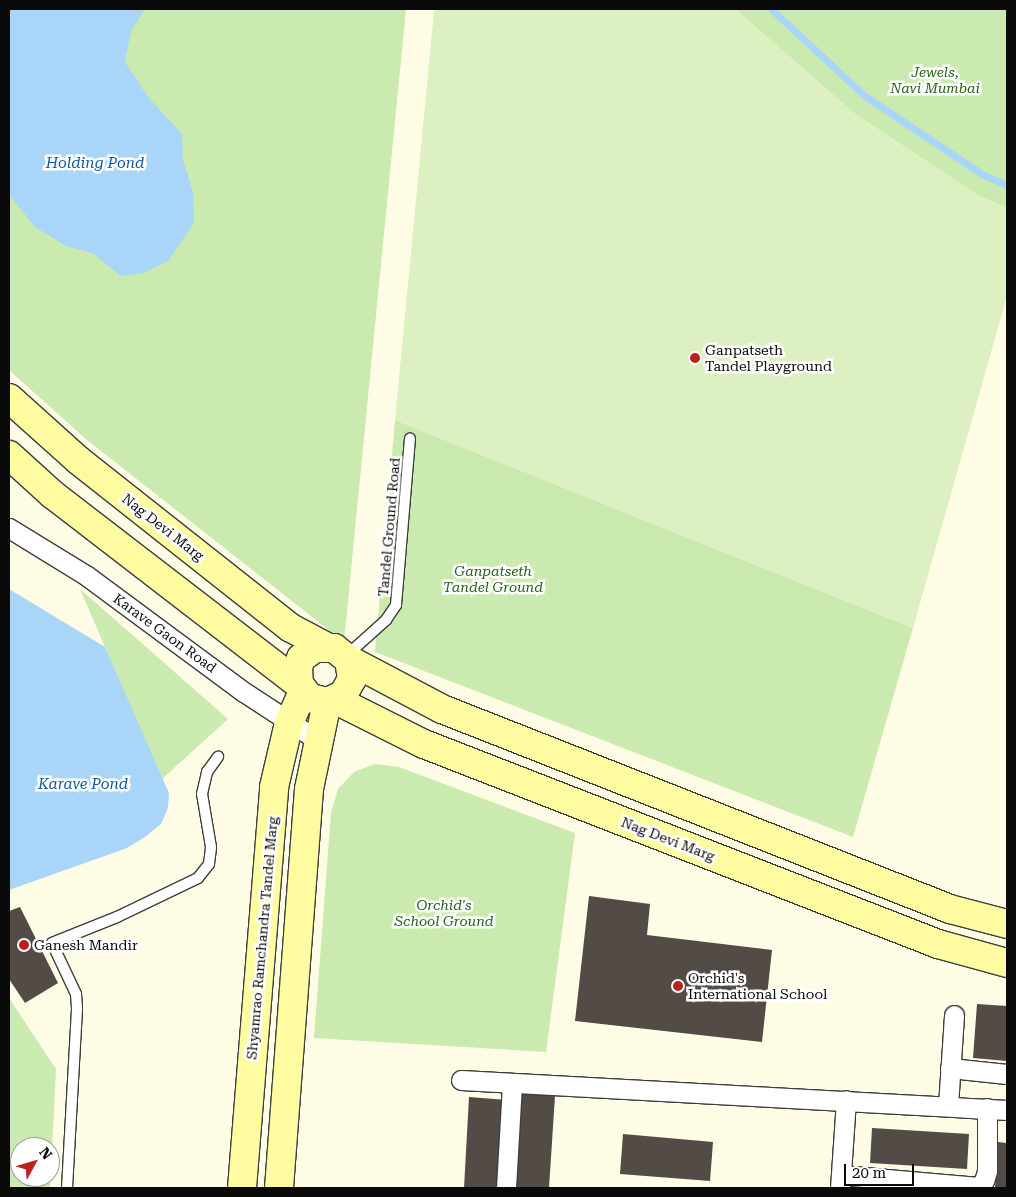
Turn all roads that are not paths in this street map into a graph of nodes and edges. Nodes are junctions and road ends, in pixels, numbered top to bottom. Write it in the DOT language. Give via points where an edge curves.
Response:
graph roads {
  1 [pos="9,398"];
  2 [pos="410,439"];
  3 [pos="9,455"];
  4 [pos="9,528"];
  5 [pos="340,654"];
  6 [pos="316,695"];
  7 [pos="289,723"];
  8 [pos="319,741"];
  9 [pos="218,757"];
  10 [pos="1007,924"];
  11 [pos="1007,963"];
  12 [pos="954,1015"];
  13 [pos="950,1068"];
  14 [pos="1007,1074"];
  15 [pos="461,1080"];
  16 [pos="512,1083"];
  17 [pos="846,1100"];
  18 [pos="948,1106"];
  19 [pos="987,1108"];
  20 [pos="1007,1110"];
  21 [pos="840,1182"];
  22 [pos="873,1183"];
  23 [pos="67,1188"];
  24 [pos="242,1188"];
  25 [pos="279,1188"];
  26 [pos="506,1188"];
  1 -- 5 [label="main road, Nag Devi Marg" via="78,460 291,628"];
  2 -- 5 [label="lane, Tandel Ground Road" via="396,606 386,620"];
  3 -- 6 [label="main road, Nag Devi Marg" via="52,494"];
  4 -- 7 [label="street, Karave Gaon Road" via="87,576"];
  5 -- 6 [label="main road" via="352,679 343,696"];
  5 -- 6 [label="main road" via="315,648 302,658 297,676"];
  5 -- 10 [label="main road, Nag Devi Marg" via="442,709 950,909"];
  6 -- 7 [label="main road, Shyamrao Ramchandra Tandel Marg"];
  6 -- 8 [label="main road"];
  6 -- 11 [label="main road, Nag Devi Marg" via="424,744 938,944"];
  7 -- 8 [label="street, Karave Gaon Road"];
  7 -- 24 [label="main road, Shyamrao Ramchandra Tandel Marg" via="274,787"];
  8 -- 25 [label="main road" via="309,789"];
  9 -- 23 [label="lane" via="207,772 202,794 212,847 209,864 198,878 117,917 52,943 76,994 77,1008"];
  12 -- 13 [label="street"];
  13 -- 14 [label="street"];
  13 -- 18 [label="street"];
  15 -- 16 [label="street"];
  16 -- 17 [label="street"];
  16 -- 26 [label="street"];
  17 -- 18 [label="street"];
  17 -- 21 [label="street"];
  18 -- 19 [label="street"];
  19 -- 20 [label="street"];
  19 -- 22 [label="street" via="987,1171 978,1187"];
  21 -- 22 [label="street"];
}
